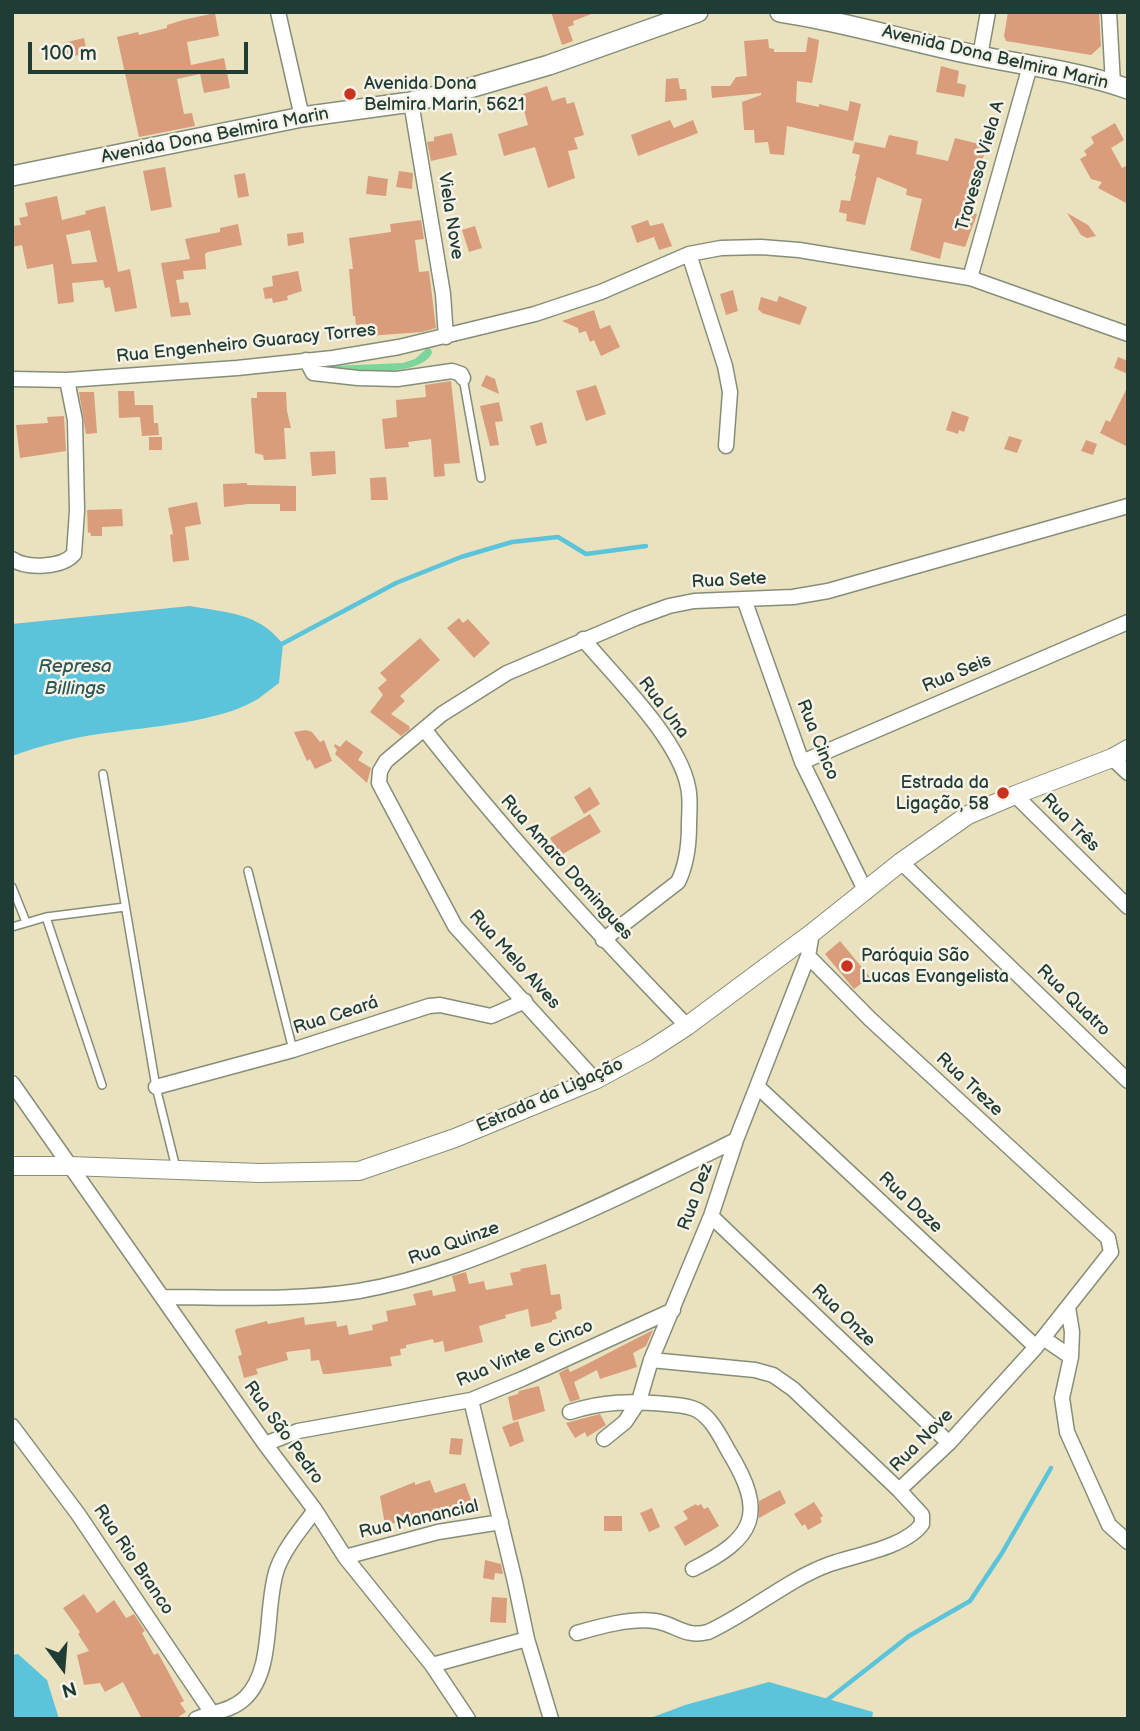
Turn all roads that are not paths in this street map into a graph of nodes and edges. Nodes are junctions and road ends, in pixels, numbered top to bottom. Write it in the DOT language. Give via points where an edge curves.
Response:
graph roads {
  1 [pos="278,12"];
  2 [pos="698,12"];
  3 [pos="780,12"];
  4 [pos="988,12"];
  5 [pos="1109,12"];
  6 [pos="980,56"];
  7 [pos="1030,66"];
  8 [pos="1120,87"];
  9 [pos="411,102"];
  10 [pos="302,117"];
  11 [pos="12,176"];
  12 [pos="690,254"];
  13 [pos="970,278"];
  14 [pos="1128,334"];
  15 [pos="446,337"];
  16 [pos="306,360"];
  17 [pos="463,378"];
  18 [pos="12,379"];
  19 [pos="67,380"];
  20 [pos="726,446"];
  21 [pos="481,478"];
  22 [pos="1128,506"];
  23 [pos="12,559"];
  24 [pos="744,599"];
  25 [pos="1128,622"];
  26 [pos="583,639"];
  27 [pos="424,729"];
  28 [pos="1120,753"];
  29 [pos="802,762"];
  30 [pos="1128,773"];
  31 [pos="103,774"];
  32 [pos="379,783"];
  33 [pos="1015,794"];
  34 [pos="901,862"];
  35 [pos="248,871"];
  36 [pos="12,887"];
  37 [pos="866,892"];
  38 [pos="125,907"];
  39 [pos="1128,907"];
  40 [pos="46,916"];
  41 [pos="26,922"];
  42 [pos="12,927"];
  43 [pos="812,933"];
  44 [pos="603,940"];
  45 [pos="808,956"];
  46 [pos="526,1001"];
  47 [pos="687,1026"];
  48 [pos="293,1050"];
  49 [pos="595,1080"];
  50 [pos="1128,1080"];
  51 [pos="12,1083"];
  52 [pos="102,1085"];
  53 [pos="156,1087"];
  54 [pos="758,1087"];
  55 [pos="736,1140"];
  56 [pos="12,1166"];
  57 [pos="69,1166"];
  58 [pos="177,1171"];
  59 [pos="710,1216"];
  60 [pos="1107,1259"];
  61 [pos="163,1297"];
  62 [pos="1068,1307"];
  63 [pos="673,1310"];
  64 [pos="1039,1343"];
  65 [pos="1071,1357"];
  66 [pos="651,1360"];
  67 [pos="471,1400"];
  68 [pos="639,1401"];
  69 [pos="570,1412"];
  70 [pos="13,1429"];
  71 [pos="604,1439"];
  72 [pos="949,1443"];
  73 [pos="265,1444"];
  74 [pos="899,1490"];
  75 [pos="315,1510"];
  76 [pos="500,1522"];
  77 [pos="1128,1542"];
  78 [pos="345,1557"];
  79 [pos="693,1569"];
  80 [pos="577,1633"];
  81 [pos="527,1639"];
  82 [pos="432,1665"];
  83 [pos="213,1715"];
  84 [pos="463,1716"];
  85 [pos="196,1719"];
  86 [pos="551,1719"];
  1 -- 10 [label="street"];
  2 -- 9 [label="main road, Avenida Dona Belmira Marin" via="549,65"];
  3 -- 6 [label="main road, Avenida Dona Belmira Marin"];
  4 -- 6 [label="street"];
  5 -- 8 [label="street"];
  6 -- 7 [label="main road, Avenida Dona Belmira Marin"];
  7 -- 8 [label="main road, Avenida Dona Belmira Marin"];
  7 -- 13 [label="street, Travessa Viela A"];
  9 -- 10 [label="main road, Avenida Dona Belmira Marin"];
  9 -- 15 [label="street, Viela Nove"];
  10 -- 11 [label="main road, Avenida Dona Belmira Marin"];
  12 -- 13 [label="street, Rua Engenheiro Guaracy Torres" via="722,247 799,250"];
  12 -- 15 [label="street, Rua Engenheiro Guaracy Torres" via="601,292"];
  12 -- 20 [label="street" via="725,366 730,404"];
  13 -- 14 [label="street, Rua Engenheiro Guaracy Torres"];
  15 -- 16 [label="street, Rua Engenheiro Guaracy Torres"];
  16 -- 17 [label="street" via="319,375 397,379 452,371"];
  16 -- 19 [label="street, Rua Engenheiro Guaracy Torres"];
  17 -- 21 [label="lane"];
  18 -- 19 [label="street, Rua Engenheiro Guaracy Torres"];
  19 -- 23 [label="street" via="76,431 74,554 66,561 27,565"];
  22 -- 24 [label="street, Rua Sete" via="828,591"];
  24 -- 26 [label="street, Rua Sete" via="669,606"];
  24 -- 29 [label="street, Rua Cinco"];
  25 -- 29 [label="street, Rua Seis"];
  26 -- 27 [label="street, Rua Sete" via="507,673"];
  26 -- 44 [label="street, Rua Una" via="661,732 689,789 689,835 678,882"];
  27 -- 32 [label="street, Rua Sete" via="386,761"];
  27 -- 44 [label="street, Rua Amaro Domingues"];
  28 -- 30 [label="street"];
  28 -- 33 [label="street, Estrada da Ligação"];
  29 -- 37 [label="street, Rua Cinco"];
  31 -- 38 [label="lane"];
  32 -- 46 [label="street, Rua Melo Alves" via="455,926"];
  33 -- 34 [label="street, Estrada da Ligação" via="968,815"];
  33 -- 39 [label="street, Rua Três"];
  34 -- 37 [label="street, Estrada da Ligação"];
  34 -- 50 [label="street, Rua Quatro"];
  35 -- 48 [label="lane"];
  36 -- 41 [label="lane"];
  37 -- 43 [label="street, Estrada da Ligação"];
  38 -- 40 [label="lane"];
  38 -- 53 [label="lane"];
  40 -- 41 [label="lane"];
  40 -- 52 [label="lane"];
  41 -- 42 [label="lane"];
  43 -- 45 [label="street"];
  43 -- 47 [label="street, Estrada da Ligação"];
  44 -- 47 [label="street, Rua Amaro Domingues"];
  45 -- 54 [label="street, Rua Dez"];
  45 -- 60 [label="street, Rua Treze" via="870,1020 1108,1238 1112,1248"];
  46 -- 48 [label="street, Rua Ceará" via="491,1016 429,1006"];
  46 -- 49 [label="street, Rua Melo Alves"];
  47 -- 49 [label="street, Estrada da Ligação"];
  48 -- 53 [label="street, Rua Ceará"];
  49 -- 58 [label="street, Estrada da Ligação" via="455,1138 359,1171"];
  51 -- 57 [label="street, Rua São Pedro"];
  53 -- 58 [label="lane"];
  54 -- 55 [label="street, Rua Dez"];
  54 -- 64 [label="street, Rua Doze"];
  55 -- 59 [label="street, Rua Dez"];
  55 -- 61 [label="street, Rua Quinze" via="629,1194 471,1261 405,1282 295,1297"];
  56 -- 57 [label="street, Estrada da Ligação"];
  57 -- 58 [label="street, Estrada da Ligação"];
  57 -- 61 [label="street, Rua São Pedro"];
  59 -- 63 [label="street, Rua Dez"];
  59 -- 72 [label="street, Rua Onze"];
  60 -- 62 [label="street, Rua Nove"];
  61 -- 73 [label="street, Rua São Pedro"];
  62 -- 64 [label="street, Rua Nove"];
  62 -- 65 [label="street"];
  63 -- 66 [label="street, Rua Dez"];
  63 -- 67 [label="street, Rua Vinte e Cinco"];
  64 -- 65 [label="street, Rua Doze"];
  64 -- 72 [label="street, Rua Nove"];
  65 -- 77 [label="street" via="1062,1398 1067,1432 1109,1525"];
  66 -- 68 [label="street, Rua Dez"];
  66 -- 74 [label="street, Rua Nove" via="773,1375"];
  67 -- 73 [label="street, Rua Vinte e Cinco" via="298,1431"];
  67 -- 76 [label="street"];
  68 -- 69 [label="street"];
  68 -- 71 [label="street, Rua Dez" via="625,1422"];
  68 -- 79 [label="street" via="686,1406 706,1418 749,1492 747,1528 728,1550"];
  70 -- 83 [label="street, Rua Rio Branco" via="78,1514"];
  72 -- 74 [label="street, Rua Nove"];
  73 -- 75 [label="street, Rua São Pedro"];
  74 -- 80 [label="street" via="922,1515 922,1524 914,1533 811,1572 708,1632 691,1634 649,1621"];
  75 -- 78 [label="street, Rua São Pedro"];
  75 -- 83 [label="street" via="278,1568 256,1685 237,1705"];
  76 -- 78 [label="street, Rua Manancial" via="438,1532"];
  76 -- 81 [label="street"];
  78 -- 82 [label="street, Rua São Pedro"];
  81 -- 82 [label="street"];
  81 -- 86 [label="street"];
  82 -- 84 [label="street, Rua São Pedro"];
  83 -- 85 [label="street"];
}
